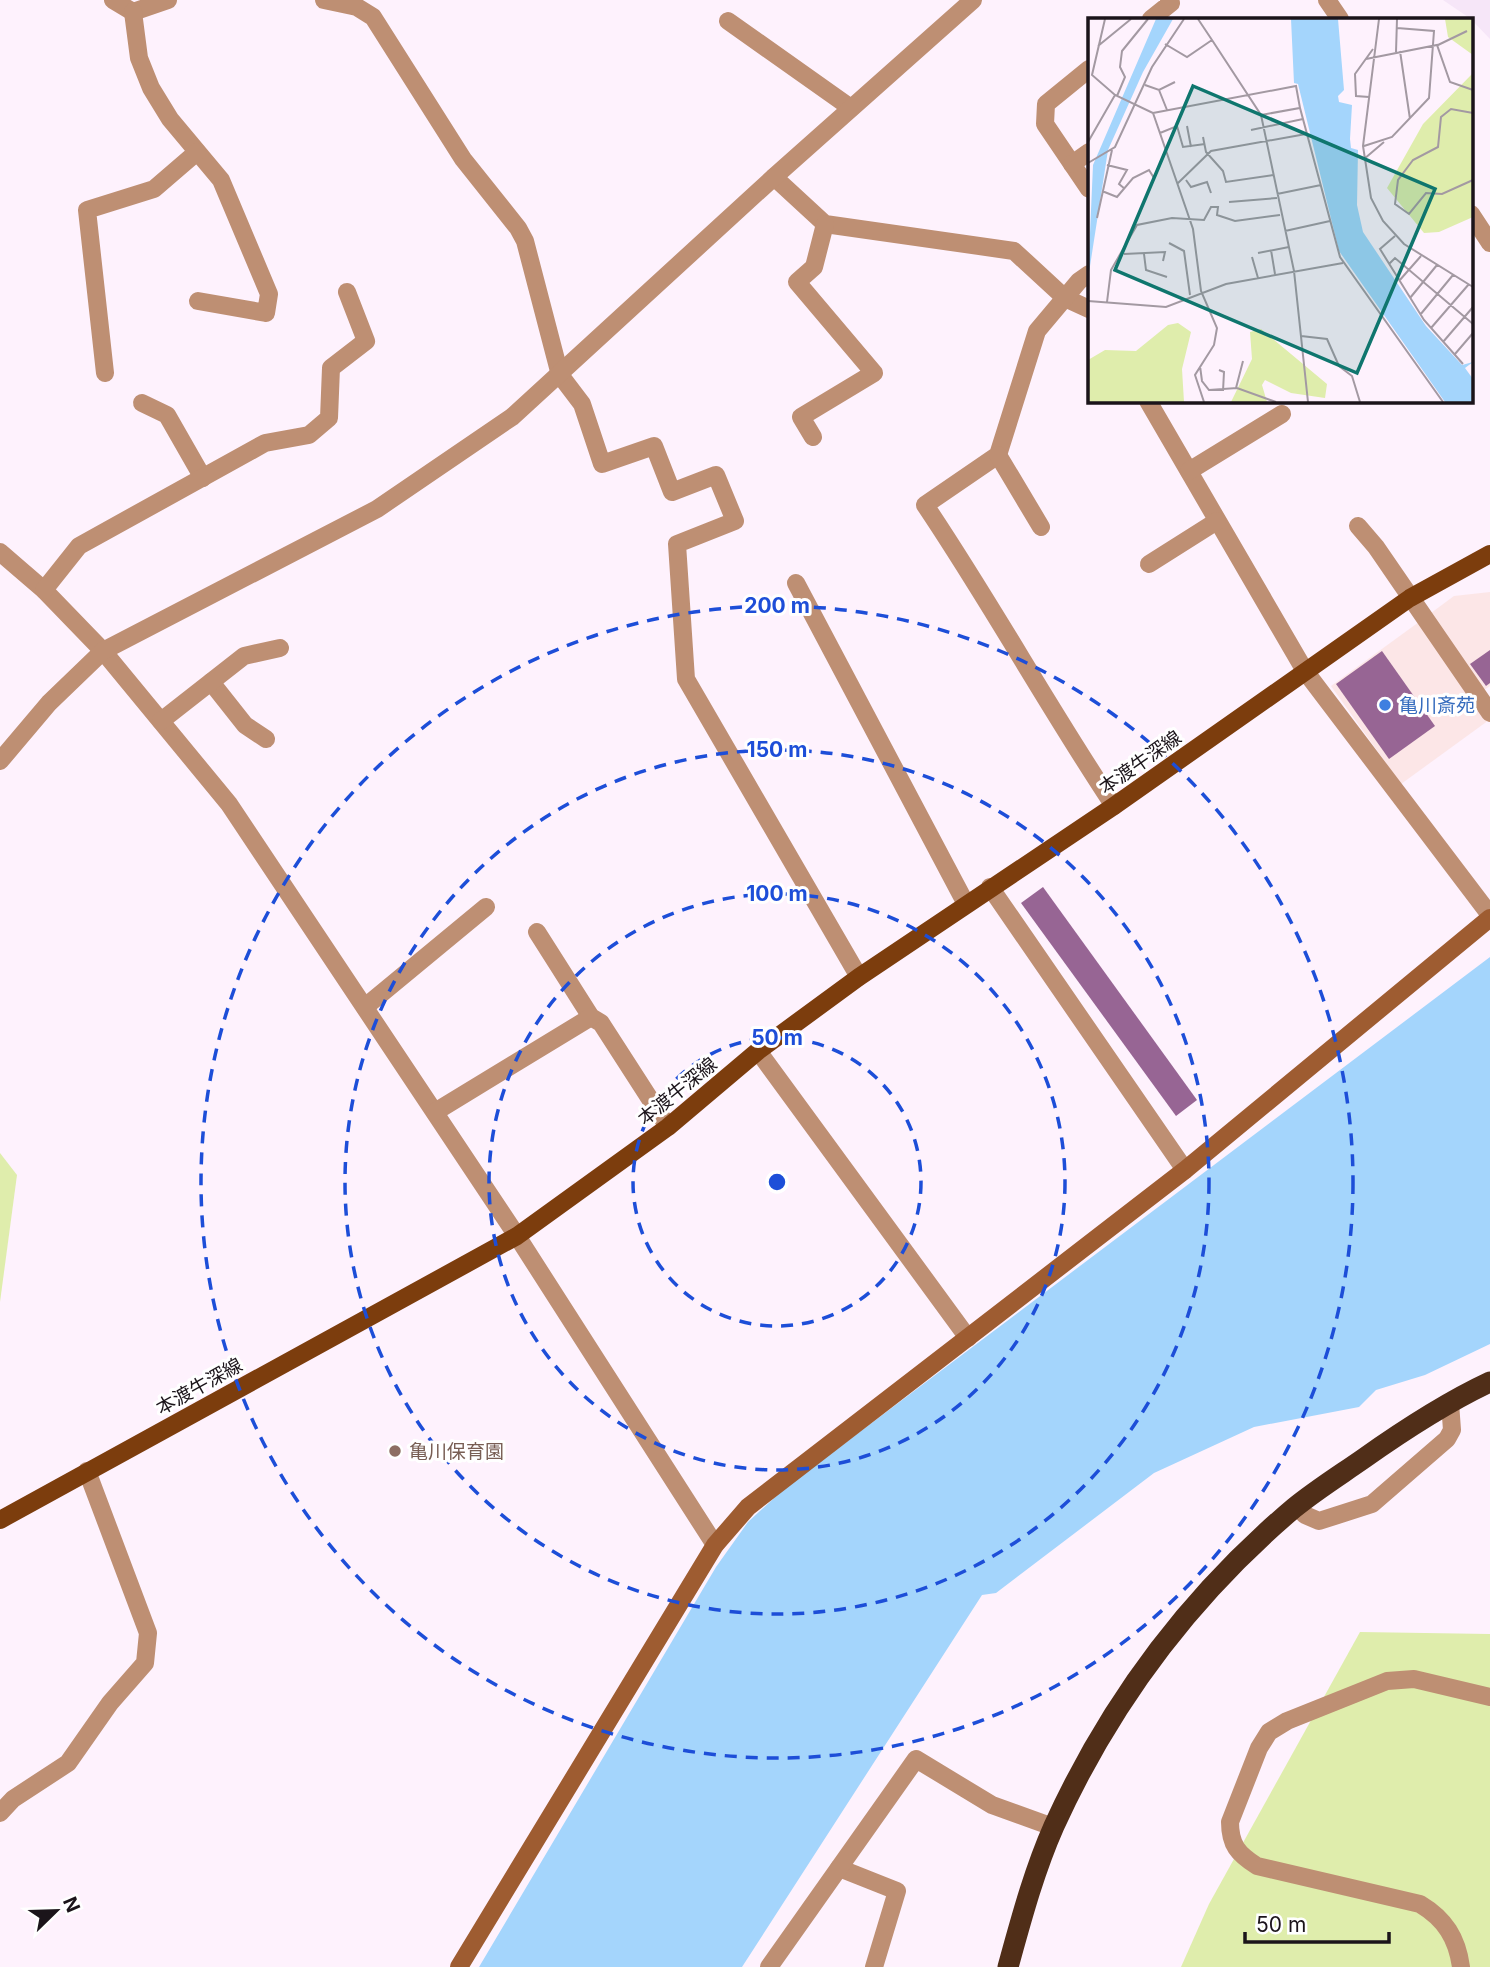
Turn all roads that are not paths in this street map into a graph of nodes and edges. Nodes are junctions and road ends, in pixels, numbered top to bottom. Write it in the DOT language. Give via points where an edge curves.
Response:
graph roads {
  1 [pos="113,0"];
  2 [pos="168,0"];
  3 [pos="324,0"];
  4 [pos="973,0"];
  5 [pos="1169,0"];
  6 [pos="1327,0"];
  7 [pos="134,12"];
  8 [pos="1152,18"];
  9 [pos="1339,18"];
  10 [pos="728,21"];
  11 [pos="1088,70"];
  12 [pos="852,108"];
  13 [pos="197,152"];
  14 [pos="1088,153"];
  15 [pos="1072,164"];
  16 [pos="774,177"];
  17 [pos="1088,188"];
  18 [pos="1472,216"];
  19 [pos="825,224"];
  20 [pos="1490,243"];
  21 [pos="1088,275"];
  22 [pos="347,292"];
  23 [pos="1065,298"];
  24 [pos="198,301"];
  25 [pos="1088,309"];
  26 [pos="105,373"];
  27 [pos="560,375"];
  28 [pos="1149,402"];
  29 [pos="142,403"];
  30 [pos="1282,414"];
  31 [pos="813,438"];
  32 [pos="998,456"];
  33 [pos="1189,471"];
  34 [pos="203,478"];
  35 [pos="1217,520"];
  36 [pos="1358,526"];
  37 [pos="1041,527"];
  38 [pos="0,552"];
  39 [pos="1490,554"];
  40 [pos="1149,564"];
  41 [pos="796,583"];
  42 [pos="44,590"];
  43 [pos="1410,598"];
  44 [pos="280,648"];
  45 [pos="103,651"];
  46 [pos="1305,671"];
  47 [pos="211,682"];
  48 [pos="1490,713"];
  49 [pos="161,721"];
  50 [pos="266,739"];
  51 [pos="0,761"];
  52 [pos="1114,806"];
  53 [pos="990,887"];
  54 [pos="966,904"];
  55 [pos="486,906"];
  56 [pos="1490,916"];
  57 [pos="537,932"];
  58 [pos="859,977"];
  59 [pos="365,1007"];
  60 [pos="591,1017"];
  61 [pos="758,1051"];
  62 [pos="435,1112"];
  63 [pos="668,1127"];
  64 [pos="1185,1170"];
  65 [pos="517,1236"];
  66 [pos="968,1338"];
  67 [pos="1489,1385"];
  68 [pos="1450,1403"];
  69 [pos="87,1471"];
  70 [pos="1296,1506"];
  71 [pos="0,1520"];
  72 [pos="715,1545"];
  73 [pos="1490,1697"];
  74 [pos="0,1813"];
  75 [pos="1053,1827"];
  76 [pos="839,1868"];
  77 [pos="460,1967"];
  78 [pos="769,1967"];
  79 [pos="874,1967"];
  80 [pos="1008,1967"];
  81 [pos="1461,1967"];
  1 -- 7 [label="street"];
  2 -- 7 [label="street"];
  3 -- 27 [label="street" via="357,7 373,18 463,159 518,228"];
  4 -- 12 [label="street"];
  5 -- 8 [label="street" via="1171,3"];
  6 -- 9 [label="street"];
  7 -- 13 [label="street" via="139,58 151,88"];
  10 -- 12 [label="street"];
  11 -- 15 [label="street" via="1046,104 1045,124"];
  12 -- 16 [label="street"];
  13 -- 24 [label="street" via="222,180 269,293 266,313"];
  13 -- 26 [label="street" via="154,190 87,210"];
  14 -- 15 [label="street"];
  15 -- 17 [label="street"];
  16 -- 19 [label="street"];
  16 -- 27 [label="street"];
  18 -- 20 [label="street"];
  19 -- 23 [label="street" via="1014,251"];
  19 -- 31 [label="street" via="814,267 797,282 874,373 801,417"];
  21 -- 23 [label="street"];
  22 -- 34 [label="street" via="366,341 331,368 329,418 309,435 265,443"];
  23 -- 25 [label="street"];
  23 -- 32 [label="street" via="1037,331"];
  27 -- 45 [label="street" via="512,417 377,509"];
  27 -- 58 [label="street" via="583,404 602,464 654,446 672,492 716,475 734,522 677,544 686,679"];
  28 -- 33 [label="street"];
  29 -- 34 [label="street" via="167,415"];
  30 -- 33 [label="street"];
  32 -- 37 [label="street"];
  32 -- 52 [label="street" via="925,505"];
  33 -- 35 [label="street"];
  34 -- 42 [label="street" via="79,546"];
  35 -- 40 [label="street"];
  35 -- 46 [label="street"];
  36 -- 43 [label="street"];
  38 -- 42 [label="street"];
  39 -- 43 [label="main road, 本渡牛深線"];
  41 -- 54 [label="street"];
  42 -- 45 [label="street"];
  43 -- 46 [label="main road, 本渡牛深線"];
  43 -- 48 [label="street"];
  44 -- 47 [label="street" via="244,656"];
  45 -- 49 [label="street"];
  45 -- 51 [label="street" via="49,703"];
  46 -- 52 [label="main road, 本渡牛深線"];
  46 -- 56 [label="street"];
  47 -- 49 [label="street"];
  47 -- 50 [label="street" via="245,724"];
  49 -- 59 [label="street" via="229,804"];
  52 -- 53 [label="main road, 本渡牛深線"];
  53 -- 54 [label="main road, 本渡牛深線"];
  53 -- 64 [label="street"];
  54 -- 58 [label="main road, 本渡牛深線"];
  55 -- 59 [label="street"];
  56 -- 64 [label="street"];
  57 -- 60 [label="street"];
  58 -- 61 [label="main road, 本渡牛深線"];
  59 -- 62 [label="street"];
  60 -- 62 [label="street"];
  60 -- 63 [label="street" via="601,1023"];
  61 -- 63 [label="main road, 本渡牛深線"];
  61 -- 66 [label="street"];
  62 -- 65 [label="street"];
  63 -- 65 [label="main road, 本渡牛深線"];
  64 -- 66 [label="street"];
  65 -- 69 [label="main road, 本渡牛深線"];
  65 -- 72 [label="street"];
  66 -- 72 [label="street" via="748,1507"];
  67 -- 68 [label="highway"];
  68 -- 70 [label="highway"];
  68 -- 70 [label="street" via="1452,1430 1447,1439 1373,1504 1319,1521"];
  69 -- 71 [label="main road, 本渡牛深線"];
  69 -- 74 [label="street" via="148,1633 145,1663 68,1763 13,1799"];
  70 -- 75 [label="highway" via="1203,1595 1161,1646 1121,1703"];
  72 -- 77 [label="street"];
  73 -- 81 [label="street" via="1414,1679 1387,1681 1287,1721 1269,1732 1259,1748 1230,1822 1234,1845 1257,1866 1420,1904 1447,1924"];
  75 -- 76 [label="street" via="992,1805 916,1759"];
  75 -- 80 [label="highway"];
  76 -- 78 [label="street"];
  76 -- 79 [label="street" via="897,1891"];
}
